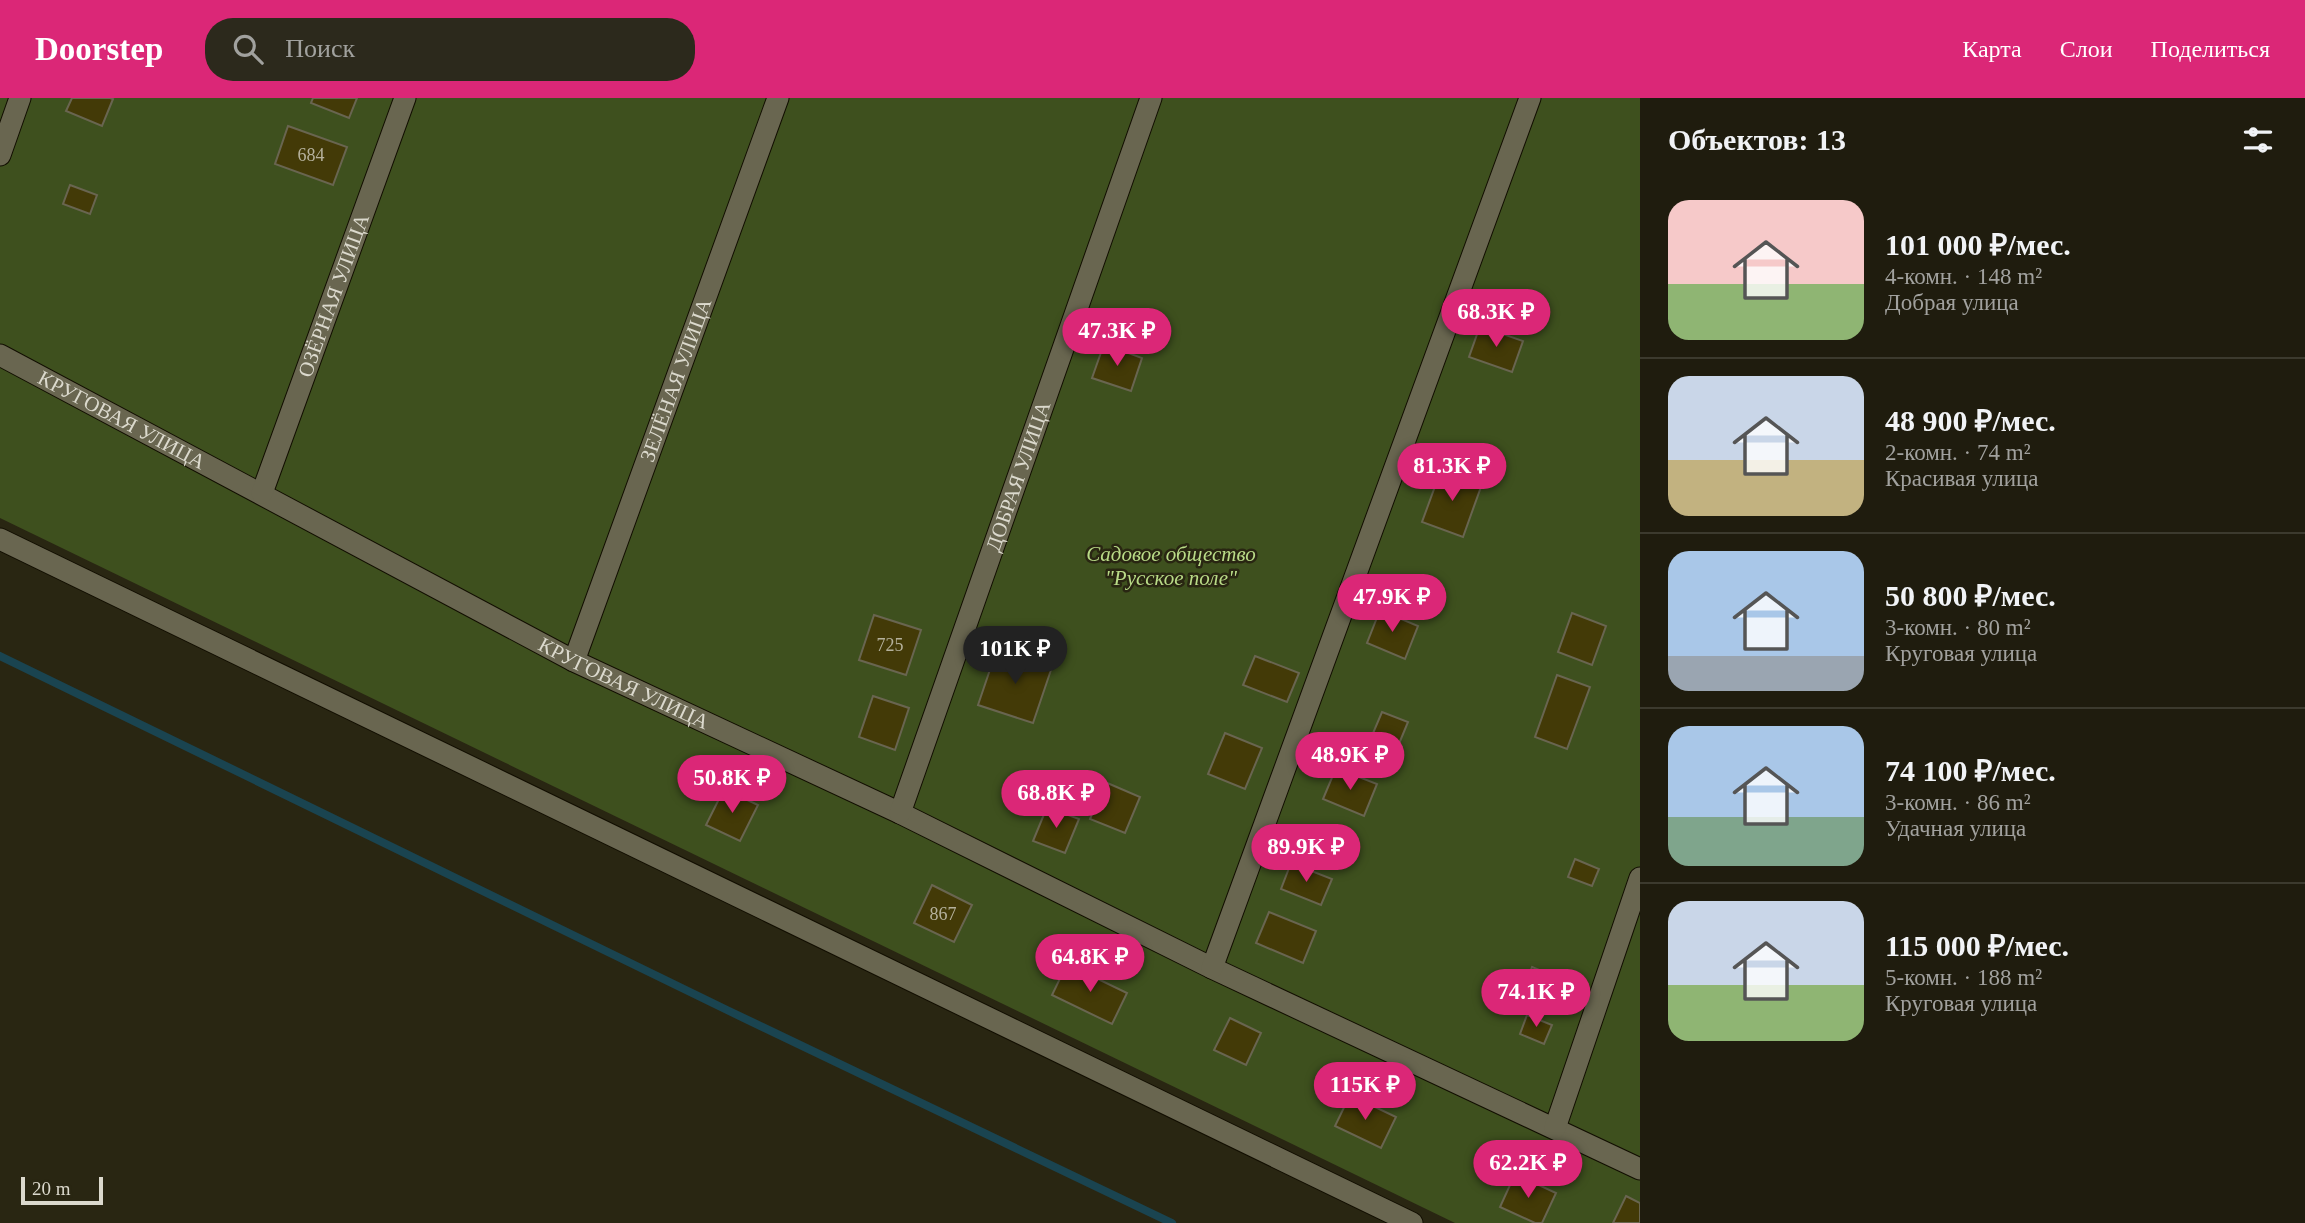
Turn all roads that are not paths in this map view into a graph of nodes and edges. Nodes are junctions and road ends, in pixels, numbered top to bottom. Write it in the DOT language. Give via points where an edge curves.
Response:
graph roads {
  1 [pos="20,98"];
  2 [pos="405,98"];
  3 [pos="778,98"];
  4 [pos="1151,98"];
  5 [pos="1531,98"];
  6 [pos="0,155"];
  7 [pos="0,355"];
  8 [pos="262,493"];
  9 [pos="0,539"];
  10 [pos="574,661"];
  11 [pos="900,813"];
  12 [pos="1640,877"];
  13 [pos="1212,968"];
  14 [pos="1555,1128"];
  15 [pos="1640,1169"];
  16 [pos="1412,1223"];
  1 -- 6 [label="street"];
  2 -- 8 [label="street, ОЗЁРНАЯ УЛИЦА"];
  3 -- 10 [label="street, ЗЕЛЁНАЯ УЛИЦА"];
  4 -- 11 [label="street, ДОБРАЯ УЛИЦА"];
  5 -- 13 [label="street"];
  7 -- 8 [label="street, КРУГОВАЯ УЛИЦА"];
  8 -- 10 [label="street, КРУГОВАЯ УЛИЦА"];
  9 -- 16 [label="street"];
  10 -- 11 [label="street, КРУГОВАЯ УЛИЦА"];
  11 -- 13 [label="street, КРУГОВАЯ УЛИЦА"];
  12 -- 14 [label="street"];
  13 -- 14 [label="street, КРУГОВАЯ УЛИЦА"];
  14 -- 15 [label="street, КРУГОВАЯ УЛИЦА"];
}
